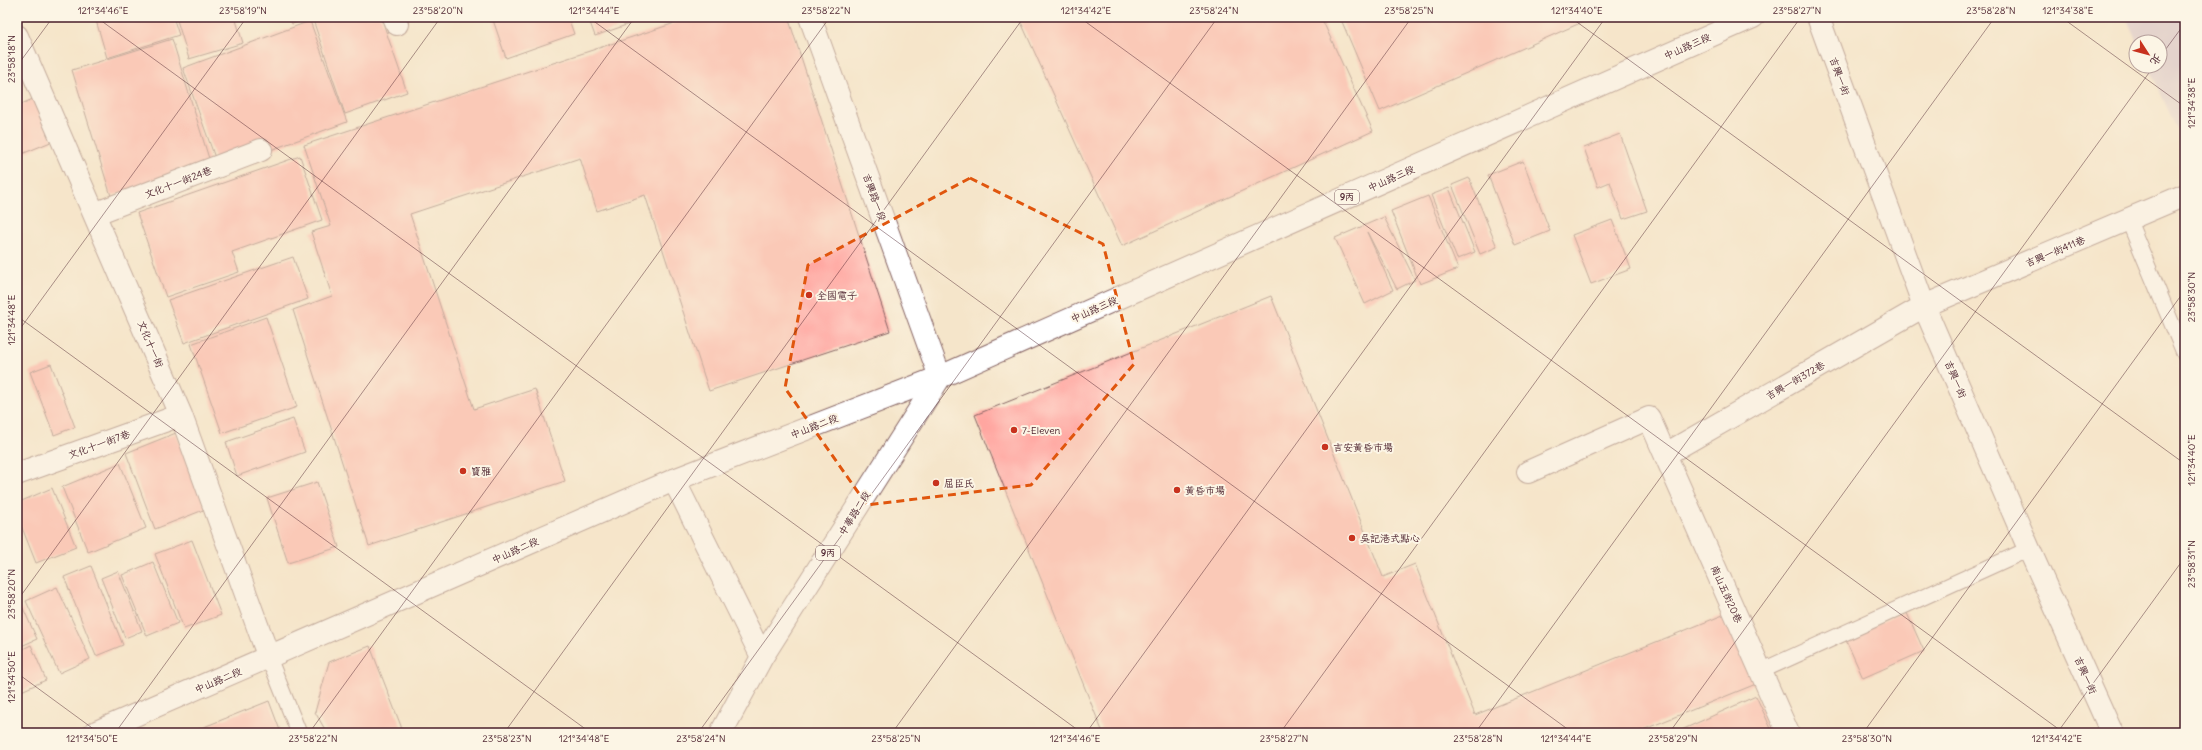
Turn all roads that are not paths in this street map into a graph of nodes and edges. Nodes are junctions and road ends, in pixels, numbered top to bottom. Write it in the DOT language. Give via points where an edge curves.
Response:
graph roads {
  1 [pos="810,17"];
  2 [pos="1753,17"];
  3 [pos="1818,17"];
  4 [pos="17,36"];
  5 [pos="261,150"];
  6 [pos="2185,195"];
  7 [pos="94,214"];
  8 [pos="2128,219"];
  9 [pos="1924,306"];
  10 [pos="2185,355"];
  11 [pos="940,377"];
  12 [pos="182,415"];
  13 [pos="1666,454"];
  14 [pos="1528,472"];
  15 [pos="17,474"];
  16 [pos="674,480"];
  17 [pos="2029,549"];
  18 [pos="762,657"];
  19 [pos="269,658"];
  20 [pos="1761,671"];
  21 [pos="94,733"];
  22 [pos="299,733"];
  23 [pos="721,733"];
  24 [pos="1788,733"];
  25 [pos="2112,733"];
  1 -- 11 [label="street, 吉興路一段"];
  2 -- 11 [label="street, 中山路三段 / 9丙"];
  3 -- 9 [label="street, 吉興一街"];
  4 -- 7 [label="street, 文化十一街"];
  5 -- 7 [label="street, 文化十一街24巷"];
  6 -- 8 [label="street, 吉興一街411巷"];
  7 -- 12 [label="street, 文化十一街"];
  8 -- 9 [label="street, 吉興一街411巷"];
  8 -- 10 [label="lane"];
  9 -- 13 [label="street, 吉興一街372巷"];
  9 -- 17 [label="street, 吉興一街"];
  11 -- 16 [label="street, 中山路二段"];
  11 -- 18 [label="street, 中華路二段 / 9丙"];
  12 -- 15 [label="street, 文化十一街7巷"];
  12 -- 19 [label="street, 文化十一街"];
  13 -- 14 [label="street, 南山五街20巷" via="1649,418"];
  13 -- 20 [label="street, 南山五街20巷"];
  16 -- 18 [label="street"];
  16 -- 19 [label="street, 中山路二段"];
  17 -- 20 [label="lane"];
  17 -- 25 [label="street, 吉興一街"];
  18 -- 23 [label="street, 中華路二段 / 9丙"];
  19 -- 21 [label="street, 中山路二段"];
  19 -- 22 [label="lane"];
  20 -- 24 [label="street, 南山五街20巷"];
}
